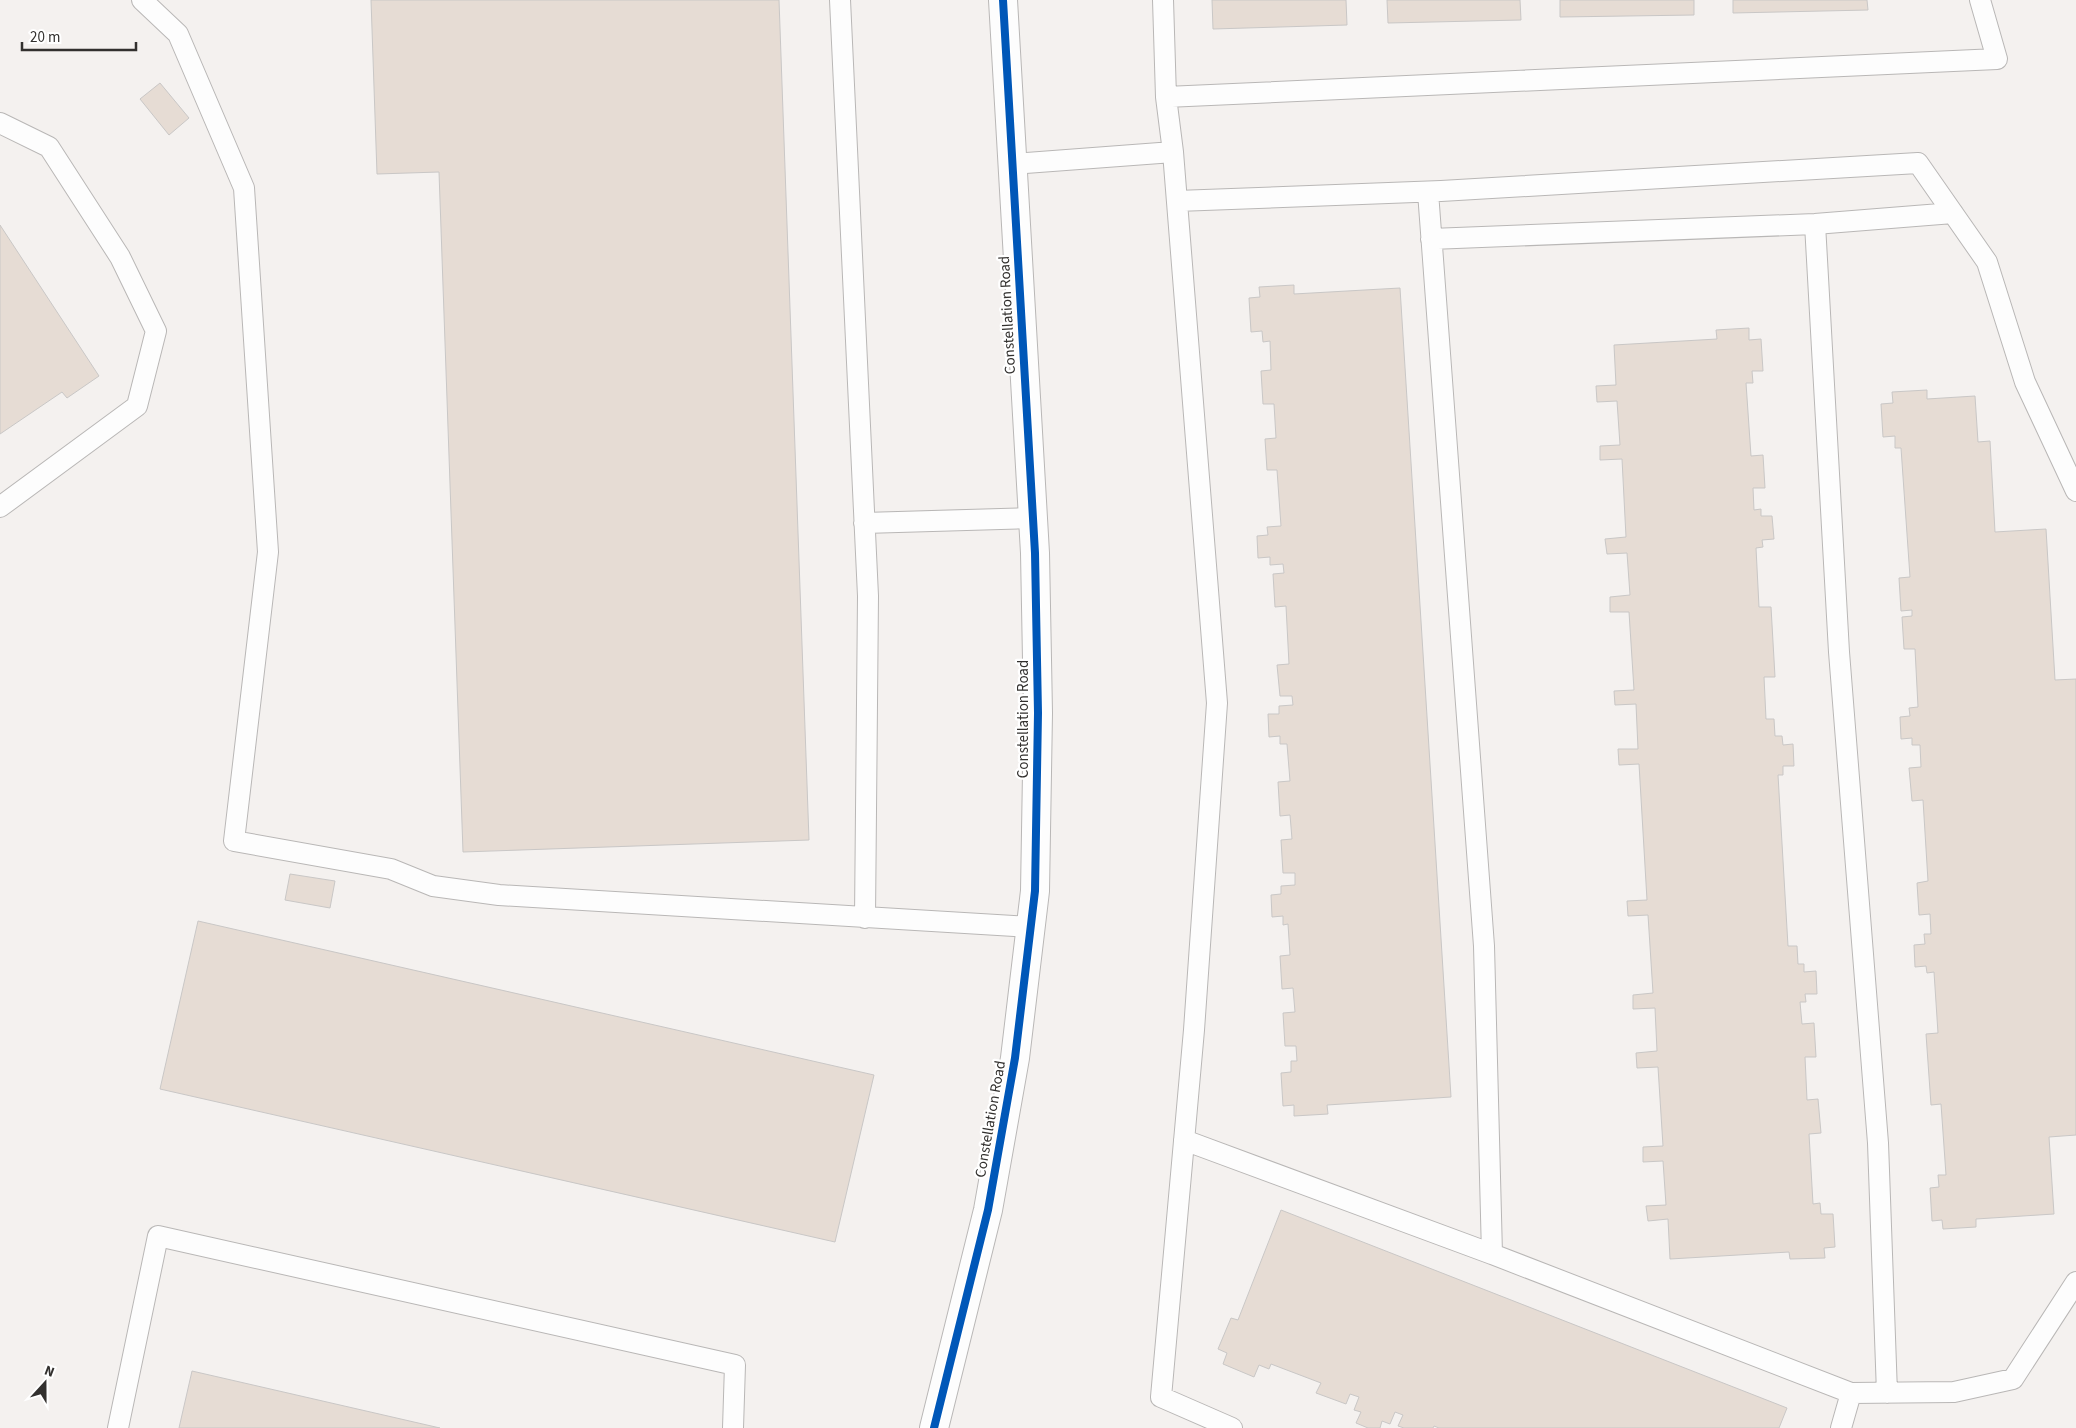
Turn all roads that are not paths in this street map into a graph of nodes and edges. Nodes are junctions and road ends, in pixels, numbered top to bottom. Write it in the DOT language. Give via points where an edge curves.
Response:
graph roads {
  1 [pos="142,0"];
  2 [pos="840,0"];
  3 [pos="1003,0"];
  4 [pos="1163,0"];
  5 [pos="1980,0"];
  6 [pos="1166,97"];
  7 [pos="0,122"];
  8 [pos="1173,152"];
  9 [pos="1012,164"];
  10 [pos="1434,191"];
  11 [pos="1177,201"];
  12 [pos="1953,213"];
  13 [pos="1815,224"];
  14 [pos="1431,239"];
  15 [pos="2076,491"];
  16 [pos="0,507"];
  17 [pos="1033,518"];
  18 [pos="864,523"];
  19 [pos="865,918"];
  20 [pos="1031,928"];
  21 [pos="1184,1140"];
  22 [pos="1492,1254"];
  23 [pos="2076,1282"];
  24 [pos="1851,1393"];
  25 [pos="1887,1393"];
  26 [pos="118,1428"];
  27 [pos="733,1428"];
  28 [pos="934,1428"];
  29 [pos="1232,1428"];
  30 [pos="1841,1428"];
  1 -- 19 [label="lane" via="178,34 244,188 268,552 234,841 391,869 433,886 490,893"];
  2 -- 18 [label="lane"];
  3 -- 9 [label="street, Constellation Road"];
  4 -- 6 [label="lane"];
  5 -- 6 [label="lane" via="1997,59"];
  6 -- 8 [label="lane"];
  7 -- 16 [label="lane" via="49,147 120,257 156,331 137,406"];
  8 -- 9 [label="lane"];
  8 -- 11 [label="lane"];
  9 -- 17 [label="street, Constellation Road"];
  10 -- 11 [label="lane"];
  10 -- 12 [label="lane" via="1918,163"];
  10 -- 14 [label="lane"];
  11 -- 21 [label="lane" via="1217,703"];
  12 -- 13 [label="lane"];
  12 -- 15 [label="lane" via="1987,262 2025,382"];
  13 -- 14 [label="lane"];
  13 -- 25 [label="lane" via="1838,652 1878,1143"];
  14 -- 22 [label="lane" via="1484,946"];
  17 -- 18 [label="lane"];
  17 -- 20 [label="street, Constellation Road" via="1038,713 1036,891"];
  18 -- 19 [label="lane" via="868,596"];
  19 -- 20 [label="lane"];
  20 -- 28 [label="street, Constellation Road" via="1015,1058 988,1210"];
  21 -- 22 [label="lane"];
  21 -- 29 [label="lane" via="1161,1397"];
  22 -- 24 [label="lane"];
  23 -- 25 [label="lane" via="2013,1379 1954,1392"];
  24 -- 25 [label="lane"];
  24 -- 30 [label="lane"];
  26 -- 27 [label="lane" via="158,1236 735,1365"];
}
